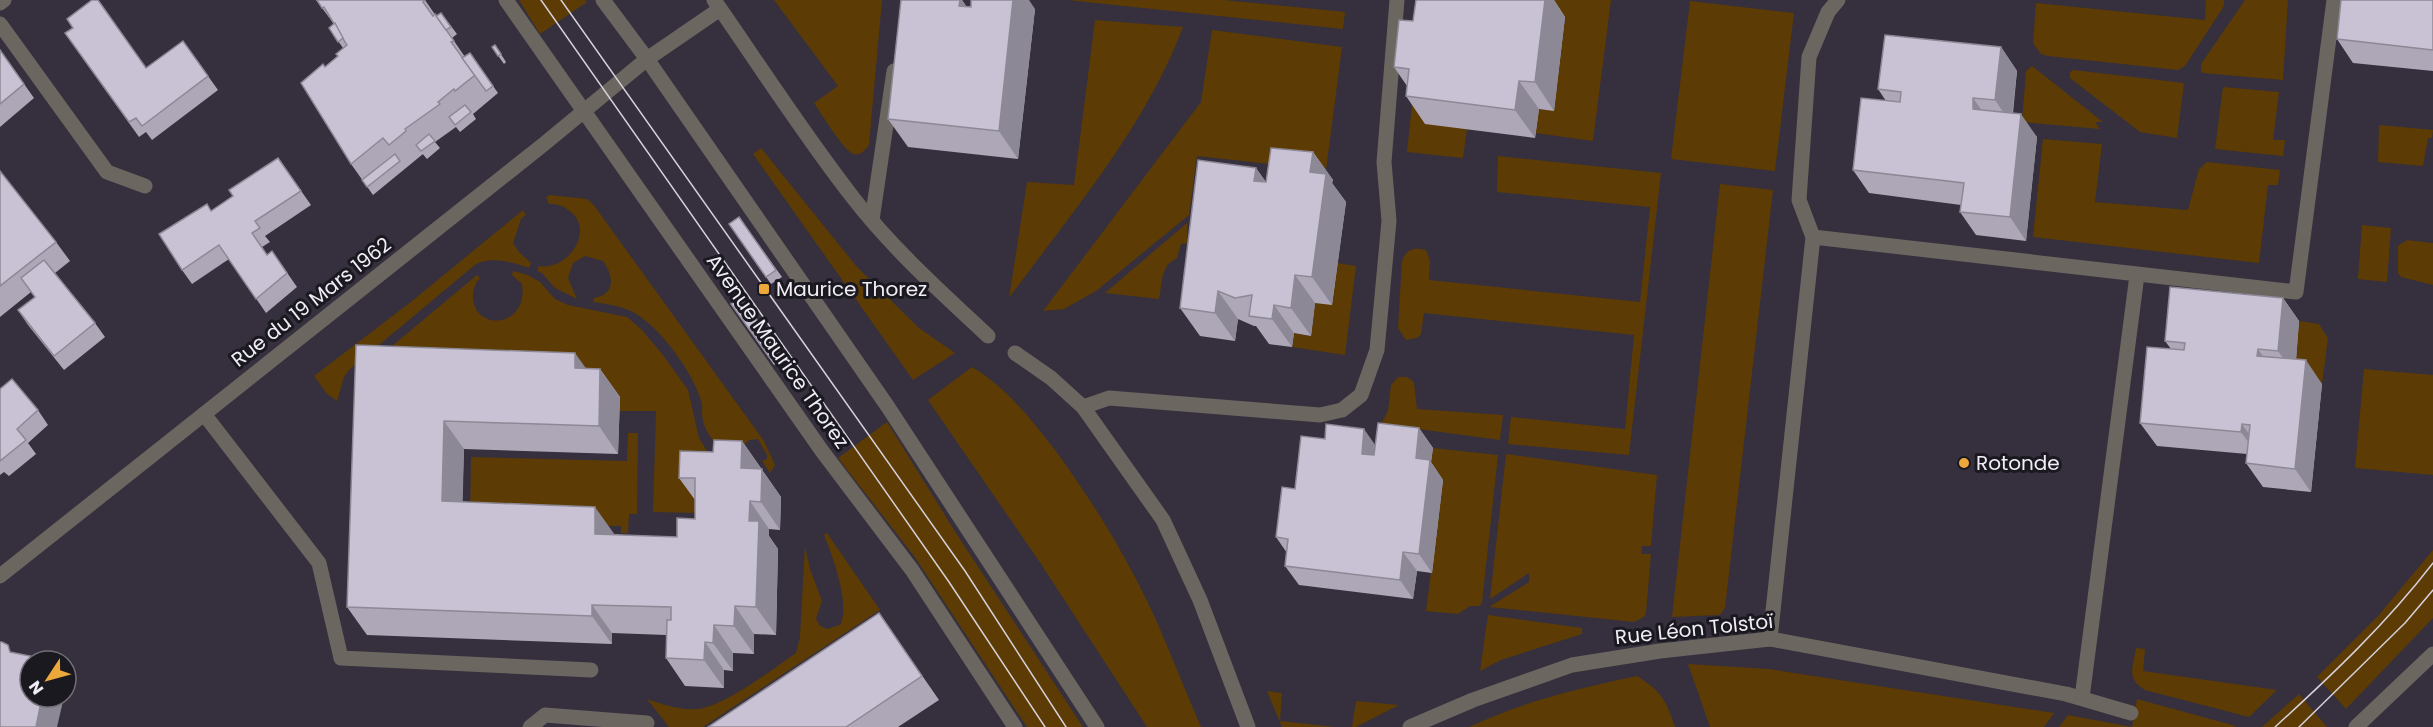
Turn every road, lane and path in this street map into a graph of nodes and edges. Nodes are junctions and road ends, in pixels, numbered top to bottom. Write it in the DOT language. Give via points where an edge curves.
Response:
graph roads {
  1 [pos="4,0"];
  2 [pos="506,0"];
  3 [pos="603,0"];
  4 [pos="1397,0"];
  5 [pos="1838,0"];
  6 [pos="2334,0"];
  7 [pos="0,3"];
  8 [pos="717,4"];
  9 [pos="0,24"];
  10 [pos="897,55"];
  11 [pos="648,59"];
  12 [pos="584,112"];
  13 [pos="145,186"];
  14 [pos="872,220"];
  15 [pos="1813,237"];
  16 [pos="2137,274"];
  17 [pos="988,336"];
  18 [pos="1015,353"];
  19 [pos="1083,407"];
  20 [pos="204,414"];
  21 [pos="0,576"];
  22 [pos="1770,639"];
  23 [pos="2433,654"];
  24 [pos="591,670"];
  25 [pos="2082,698"];
  26 [pos="2131,713"];
  27 [pos="646,723"];
  28 [pos="530,727"];
  29 [pos="1015,727"];
  30 [pos="1097,727"];
  31 [pos="1248,727"];
  32 [pos="1410,727"];
  33 [pos="2356,727"];
  1 -- 7 [label="street"];
  2 -- 12 [label="street, Avenue Maurice Thorez"];
  3 -- 11 [label="street"];
  4 -- 19 [label="street" via="1384,162 1389,221 1381,313 1377,350 1361,395 1342,410 1320,415 1109,398"];
  5 -- 15 [label="street" via="1828,12 1809,57 1798,200"];
  6 -- 16 [label="street" via="2296,292"];
  8 -- 11 [label="street, Rue du 19 Mars 1962"];
  8 -- 14 [label="street" via="795,118"];
  9 -- 13 [label="street" via="107,172"];
  10 -- 14 [label="street"];
  11 -- 12 [label="street, Rue du 19 Mars 1962"];
  11 -- 30 [label="street" via="888,407"];
  12 -- 20 [label="street, Rue du 19 Mars 1962"];
  12 -- 29 [label="street, Avenue Maurice Thorez" via="822,451 912,570"];
  14 -- 17 [label="street" via="912,266"];
  15 -- 16 [label="street"];
  15 -- 22 [label="street"];
  16 -- 25 [label="street"];
  18 -- 19 [label="street"];
  19 -- 31 [label="street" via="1163,520 1200,600"];
  20 -- 21 [label="street, Rue du 19 Mars 1962"];
  20 -- 24 [label="street" via="319,563 341,658"];
  22 -- 25 [label="street, Rue Léon Tolstoï"];
  22 -- 32 [label="street, Rue Léon Tolstoï" via="1572,665"];
  23 -- 33 [label="street"];
  25 -- 26 [label="street, Rue Léon Tolstoï"];
  27 -- 28 [label="street" via="545,715"];
}
